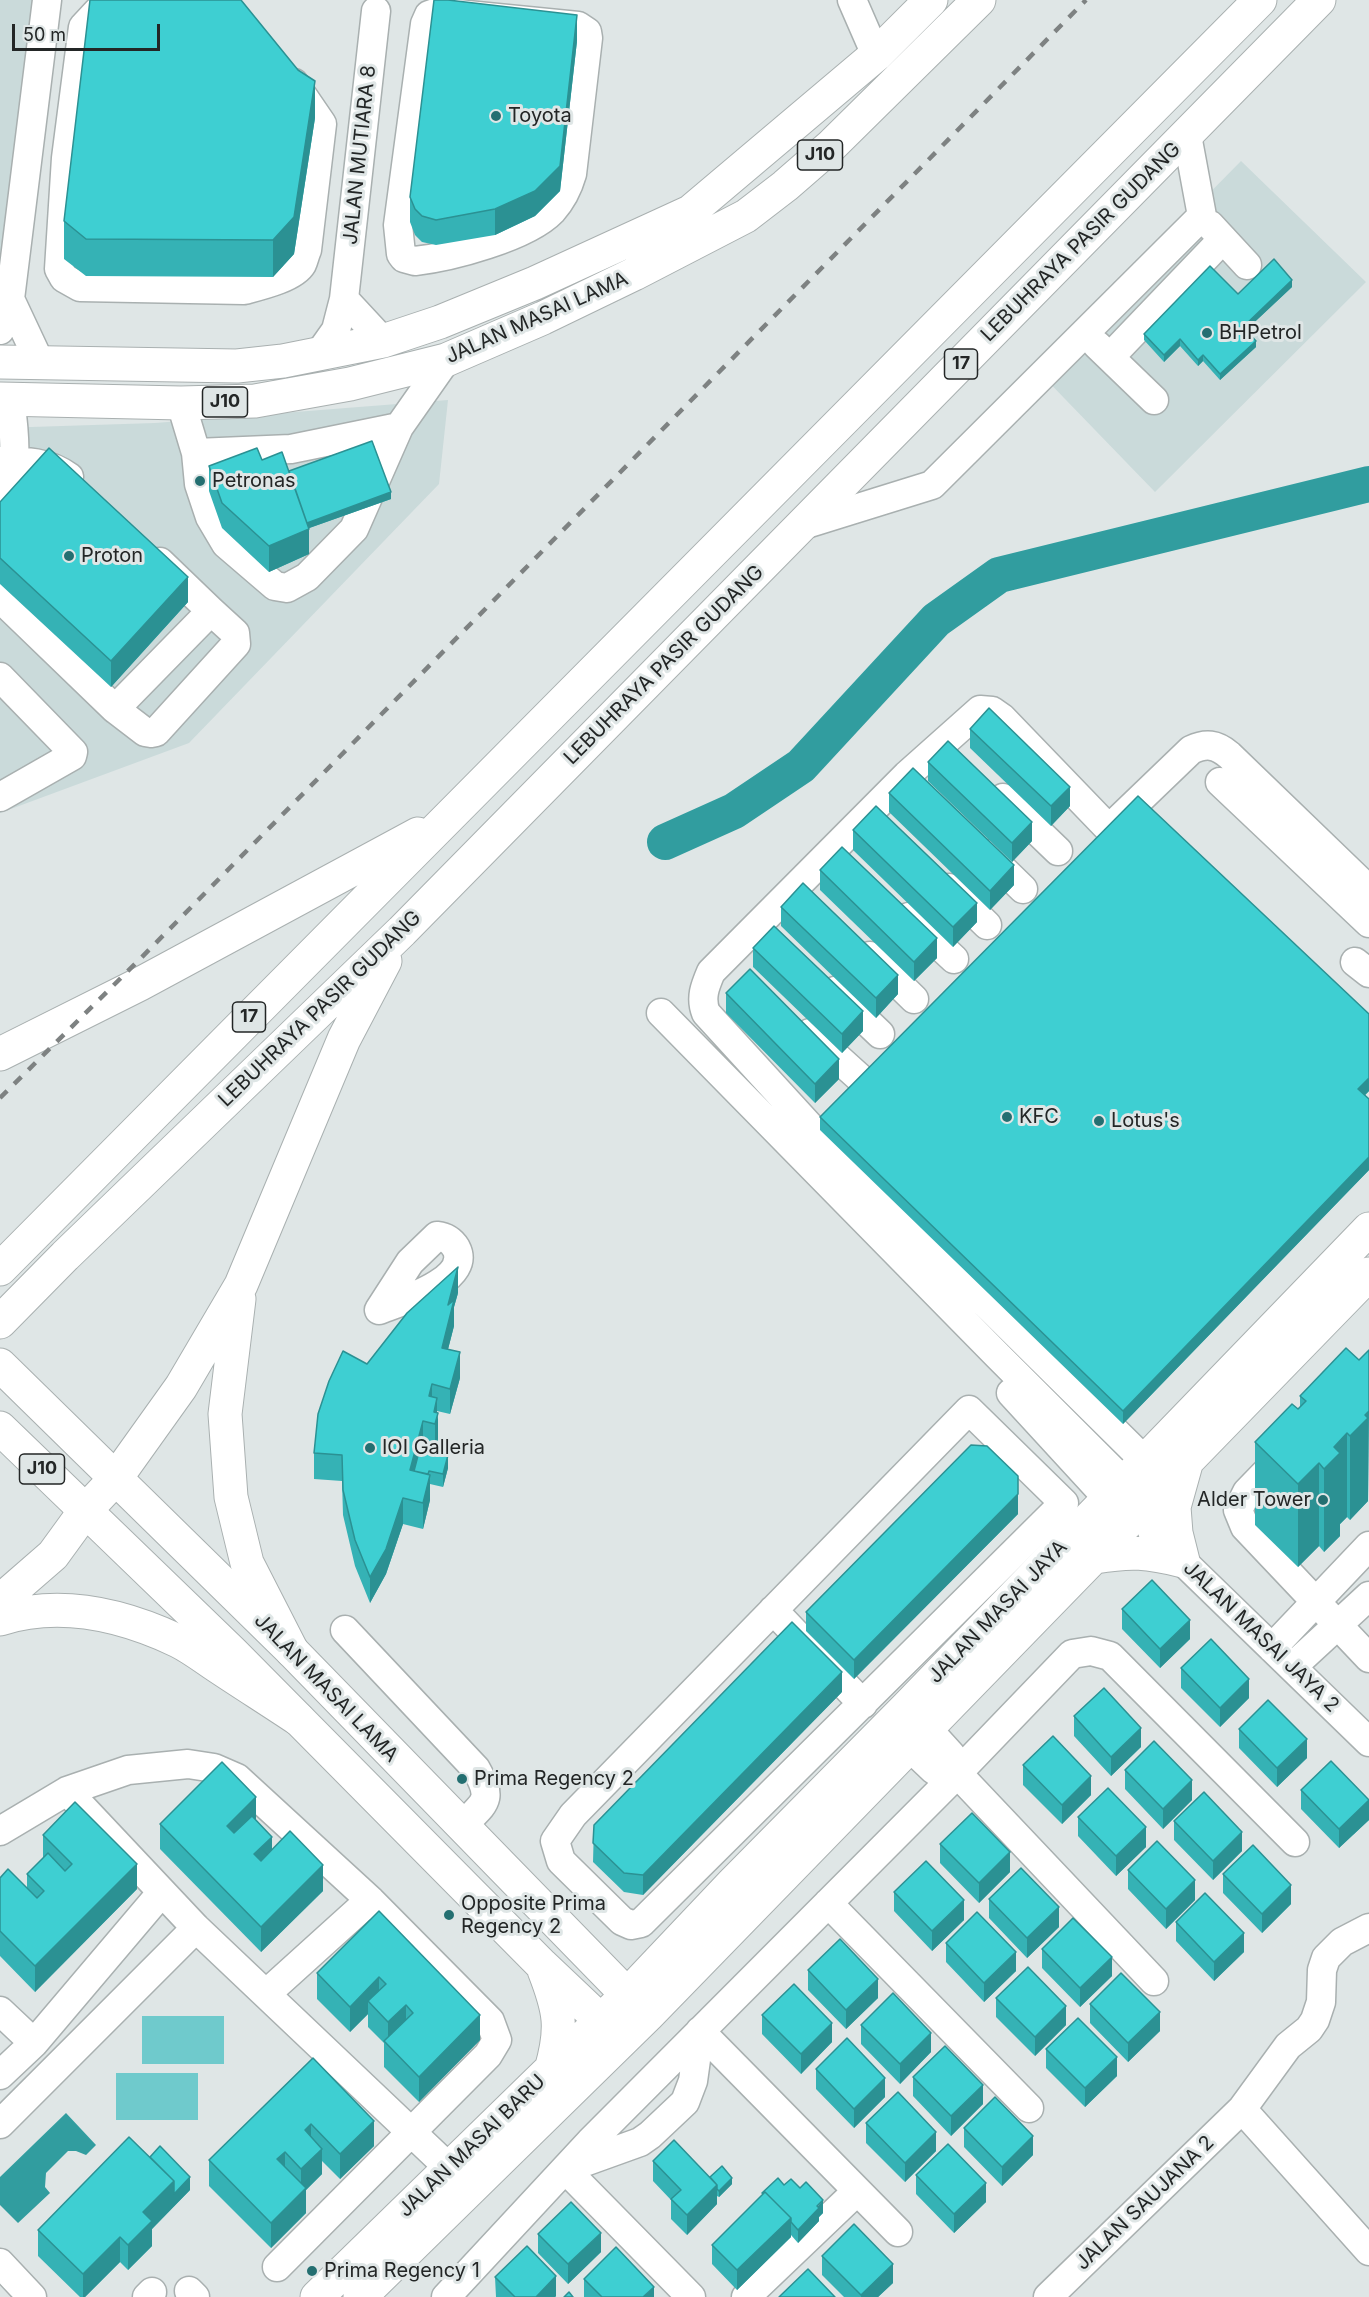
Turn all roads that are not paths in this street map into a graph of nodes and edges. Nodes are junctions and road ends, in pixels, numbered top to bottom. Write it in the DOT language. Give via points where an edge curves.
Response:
graph roads {
  1 [pos="47,0"];
  2 [pos="117,0"];
  3 [pos="852,0"];
  4 [pos="931,0"];
  5 [pos="979,0"];
  6 [pos="1260,0"];
  7 [pos="1319,0"];
  8 [pos="376,11"];
  9 [pos="876,55"];
  10 [pos="279,66"];
  11 [pos="1186,135"];
  12 [pos="65,163"];
  13 [pos="27,166"];
  14 [pos="1202,216"];
  15 [pos="10,217"];
  16 [pos="352,221"];
  17 [pos="398,225"];
  18 [pos="1223,239"];
  19 [pos="1247,265"];
  20 [pos="344,299"];
  21 [pos="4,316"];
  22 [pos="1085,333"];
  23 [pos="383,341"];
  24 [pos="318,354"];
  25 [pos="1110,357"];
  26 [pos="446,360"];
  27 [pos="0,362"];
  28 [pos="40,363"];
  29 [pos="5,398"];
  30 [pos="1154,400"];
  31 [pos="181,403"];
  32 [pos="399,427"];
  33 [pos="196,453"];
  34 [pos="7,461"];
  35 [pos="89,495"];
  36 [pos="0,503"];
  37 [pos="800,526"];
  38 [pos="139,542"];
  39 [pos="0,598"];
  40 [pos="211,611"];
  41 [pos="0,677"];
  42 [pos="115,709"];
  43 [pos="984,780"];
  44 [pos="1220,782"];
  45 [pos="5,788"];
  46 [pos="449,817"];
  47 [pos="965,832"];
  48 [pos="928,868"];
  49 [pos="1369,890"];
  50 [pos="894,903"];
  51 [pos="1369,923"];
  52 [pos="402,931"];
  53 [pos="848,934"];
  54 [pos="990,941"];
  55 [pos="813,970"];
  56 [pos="661,1013"];
  57 [pos="792,1017"];
  58 [pos="0,1054"];
  59 [pos="848,1095"];
  60 [pos="812,1129"];
  61 [pos="1369,1229"];
  62 [pos="0,1269"];
  63 [pos="1369,1274"];
  64 [pos="241,1285"];
  65 [pos="0,1322"];
  66 [pos="0,1365"];
  67 [pos="1010,1379"];
  68 [pos="969,1410"];
  69 [pos="0,1428"];
  70 [pos="1304,1433"];
  71 [pos="1187,1462"];
  72 [pos="116,1478"];
  73 [pos="1134,1500"];
  74 [pos="85,1511"];
  75 [pos="1369,1546"];
  76 [pos="1095,1557"];
  77 [pos="1183,1561"];
  78 [pos="1369,1596"];
  79 [pos="0,1601"];
  80 [pos="1315,1604"];
  81 [pos="773,1610"];
  82 [pos="1001,1610"];
  83 [pos="951,1615"];
  84 [pos="0,1619"];
  85 [pos="1336,1625"];
  86 [pos="345,1630"];
  87 [pos="292,1651"];
  88 [pos="1282,1658"];
  89 [pos="1369,1658"];
  90 [pos="863,1704"];
  91 [pos="298,1719"];
  92 [pos="908,1727"];
  93 [pos="1369,1742"];
  94 [pos="947,1766"];
  95 [pos="67,1791"];
  96 [pos="462,1826"];
  97 [pos="0,1831"];
  98 [pos="735,1831"];
  99 [pos="1295,1842"];
  100 [pos="733,1883"];
  101 [pos="162,1892"];
  102 [pos="370,1900"];
  103 [pos="828,1903"];
  104 [pos="196,1928"];
  105 [pos="1369,1928"];
  106 [pos="580,1947"];
  107 [pos="670,1950"];
  108 [pos="542,1965"];
  109 [pos="1154,1981"];
  110 [pos="266,1994"];
  111 [pos="637,2005"];
  112 [pos="0,2011"];
  113 [pos="611,2030"];
  114 [pos="700,2031"];
  115 [pos="34,2043"];
  116 [pos="551,2070"];
  117 [pos="0,2075"];
  118 [pos="1029,2108"];
  119 [pos="1242,2109"];
  120 [pos="0,2124"];
  121 [pos="411,2132"];
  122 [pos="448,2167"];
  123 [pos="565,2169"];
  124 [pos="857,2190"];
  125 [pos="898,2232"];
  126 [pos="1369,2251"];
  127 [pos="0,2263"];
  128 [pos="277,2267"];
  129 [pos="32,2297"];
  130 [pos="317,2297"];
  131 [pos="360,2297"];
  132 [pos="446,2297"];
  133 [pos="691,2297"];
  134 [pos="746,2297"];
  135 [pos="1048,2297"];
  1 -- 13 [label="street"];
  2 -- 12 [label="street" via="97,12 83,27"];
  3 -- 9 [label="street"];
  4 -- 9 [label="main road, JALAN MASAI LAMA / J10"];
  5 -- 26 [label="main road, JALAN MASAI LAMA / J10" via="831,146 746,216 554,313"];
  6 -- 46 [label="main road, 17"];
  7 -- 11 [label="main road, LEBUHRAYA PASIR GUDANG / 17"];
  8 -- 16 [label="street, JALAN MUTIARA 8"];
  9 -- 23 [label="main road, JALAN MASAI LAMA / J10" via="690,212 535,283"];
  10 -- 12 [label="street" via="322,124 306,250 301,266 284,277 244,290 80,287 64,278 59,269"];
  11 -- 14 [label="street"];
  11 -- 37 [label="main road, LEBUHRAYA PASIR GUDANG / 17"];
  12 -- 13 [label="street"];
  13 -- 15 [label="street"];
  14 -- 18 [label="street"];
  14 -- 22 [label="street"];
  15 -- 21 [label="street"];
  16 -- 17 [label="street"];
  16 -- 20 [label="street, JALAN MUTIARA 8"];
  17 -- 17 [label="street" via="429,15 438,12 582,27 588,38 575,155 569,184 553,210 529,228 486,244 415,261 401,254"];
  18 -- 19 [label="street"];
  18 -- 25 [label="street"];
  20 -- 23 [label="street"];
  20 -- 24 [label="street, JALAN MUTIARA 8" via="336,330"];
  21 -- 28 [label="street"];
  22 -- 25 [label="street"];
  22 -- 37 [label="street" via="932,485"];
  23 -- 24 [label="main road, JALAN MASAI LAMA / J10"];
  24 -- 28 [label="main road, JALAN MASAI LAMA / J10" via="237,366"];
  25 -- 30 [label="street"];
  26 -- 31 [label="main road, JALAN MASAI LAMA / J10" via="350,384 255,401"];
  26 -- 32 [label="street"];
  27 -- 28 [label="main road, JALAN MASAI LAMA / J10"];
  29 -- 31 [label="main road, JALAN MASAI LAMA / J10"];
  29 -- 34 [label="street" via="14,430"];
  31 -- 33 [label="street"];
  32 -- 33 [label="street" via="291,448"];
  32 -- 33 [label="street" via="354,529 307,577 287,588 275,586 226,544 210,517 199,484"];
  34 -- 35 [label="street" via="57,468"];
  34 -- 36 [label="street" via="9,492"];
  37 -- 52 [label="main road, LEBUHRAYA PASIR GUDANG / 17"];
  38 -- 40 [label="street"];
  39 -- 42 [label="street"];
  40 -- 42 [label="street"];
  40 -- 42 [label="street" via="235,633 236,644 156,732 146,732"];
  41 -- 45 [label="street" via="73,752 72,756"];
  43 -- 54 [label="street"];
  44 -- 51 [label="street"];
  46 -- 58 [label="main road" via="140,984"];
  46 -- 62 [label="main road, 17"];
  47 -- 54 [label="street"];
  48 -- 54 [label="street"];
  49 -- 54 [label="street" via="1229,755 1209,745 1201,746 1191,750"];
  50 -- 54 [label="street"];
  52 -- 64 [label="main road" via="344,1039"];
  52 -- 65 [label="main road, LEBUHRAYA PASIR GUDANG / 17"];
  53 -- 54 [label="street"];
  54 -- 55 [label="street"];
  54 -- 59 [label="street"];
  54 -- 60 [label="street" via="1022,737 992,711 980,710 952,748 770,930 711,972 706,982 702,1004 706,1013"];
  56 -- 67 [label="street"];
  57 -- 59 [label="street"];
  59 -- 60 [label="street"];
  60 -- 73 [label="street"];
  61 -- 73 [label="main road, JALAN MASAI JAYA"];
  63 -- 71 [label="main road, JALAN MASAI JAYA"];
  64 -- 72 [label="main road" via="181,1387"];
  64 -- 87 [label="main road" via="225,1414 231,1497 247,1563"];
  66 -- 72 [label="main road, JALAN MASAI LAMA / J10"];
  67 -- 68 [label="street"];
  67 -- 73 [label="street"];
  68 -- 81 [label="street"];
  68 -- 83 [label="street" via="1064,1503"];
  69 -- 74 [label="main road, JALAN MASAI LAMA / J10"];
  70 -- 80 [label="street" via="1247,1492 1238,1510 1245,1527"];
  71 -- 73 [label="main road, JALAN MASAI JAYA"];
  71 -- 77 [label="main road" via="1174,1507"];
  72 -- 74 [label="main road"];
  72 -- 87 [label="main road, JALAN MASAI LAMA"];
  73 -- 76 [label="main road, JALAN MASAI JAYA"];
  73 -- 77 [label="street, JALAN MASAI JAYA 2"];
  73 -- 82 [label="main road, JALAN MASAI JAYA"];
  74 -- 79 [label="main road" via="53,1555"];
  74 -- 91 [label="main road, JALAN MASAI LAMA"];
  75 -- 80 [label="street"];
  76 -- 77 [label="main road" via="1151,1553"];
  76 -- 92 [label="main road, JALAN MASAI JAYA"];
  77 -- 88 [label="street, JALAN MASAI JAYA 2"];
  78 -- 85 [label="street"];
  80 -- 85 [label="street"];
  80 -- 88 [label="street"];
  81 -- 90 [label="street"];
  81 -- 98 [label="street" via="573,1815 555,1841 561,1861 622,1921 631,1925 641,1923"];
  82 -- 83 [label="street"];
  82 -- 92 [label="main road, JALAN MASAI JAYA"];
  83 -- 90 [label="street"];
  84 -- 91 [label="main road" via="55,1609 92,1612 135,1624 180,1642"];
  85 -- 88 [label="street"];
  85 -- 89 [label="street"];
  86 -- 96 [label="street" via="476,1768 487,1787 484,1803"];
  87 -- 96 [label="main road, JALAN MASAI LAMA"];
  88 -- 93 [label="street, JALAN MASAI JAYA 2"];
  90 -- 98 [label="street"];
  91 -- 108 [label="main road, JALAN MASAI LAMA"];
  92 -- 94 [label="street"];
  92 -- 100 [label="main road, JALAN MASAI JAYA"];
  92 -- 111 [label="main road, JALAN MASAI JAYA"];
  94 -- 99 [label="street" via="1072,1654 1100,1652 1110,1656"];
  94 -- 103 [label="street"];
  94 -- 109 [label="street"];
  95 -- 97 [label="street"];
  95 -- 101 [label="street"];
  95 -- 102 [label="street" via="128,1770 188,1764 214,1768 237,1778"];
  96 -- 106 [label="main road, JALAN MASAI LAMA"];
  98 -- 100 [label="street"];
  100 -- 107 [label="main road, JALAN MASAI JAYA"];
  101 -- 104 [label="street"];
  101 -- 115 [label="street"];
  102 -- 110 [label="street"];
  102 -- 121 [label="street" via="490,2021 497,2040 488,2055"];
  103 -- 114 [label="street"];
  103 -- 118 [label="street"];
  104 -- 110 [label="street"];
  104 -- 120 [label="street"];
  105 -- 119 [label="street, JALAN SAUJANA 2" via="1342,1942 1326,1958 1315,2020 1288,2046"];
  106 -- 107 [label="main road" via="629,1964 647,1964"];
  106 -- 111 [label="main road, JALAN MASAI LAMA"];
  107 -- 111 [label="main road, JALAN MASAI JAYA"];
  108 -- 113 [label="main road, JALAN MASAI LAMA"];
  108 -- 116 [label="main road" via="556,2001 559,2022"];
  110 -- 121 [label="street"];
  111 -- 113 [label="main road, JALAN MASAI BARU"];
  112 -- 115 [label="street"];
  113 -- 116 [label="main road, JALAN MASAI BARU"];
  113 -- 131 [label="main road, JALAN MASAI BARU"];
  114 -- 123 [label="street"];
  114 -- 123 [label="street" via="693,2081 684,2102 640,2142"];
  114 -- 124 [label="street"];
  115 -- 117 [label="street"];
  116 -- 122 [label="main road, JALAN MASAI BARU"];
  119 -- 126 [label="street"];
  119 -- 135 [label="street, JALAN SAUJANA 2"];
  121 -- 122 [label="street"];
  121 -- 128 [label="street"];
  122 -- 130 [label="main road, JALAN MASAI BARU"];
  123 -- 132 [label="street"];
  123 -- 133 [label="street"];
  124 -- 125 [label="street"];
  124 -- 134 [label="street"];
  127 -- 129 [label="street"];
}
